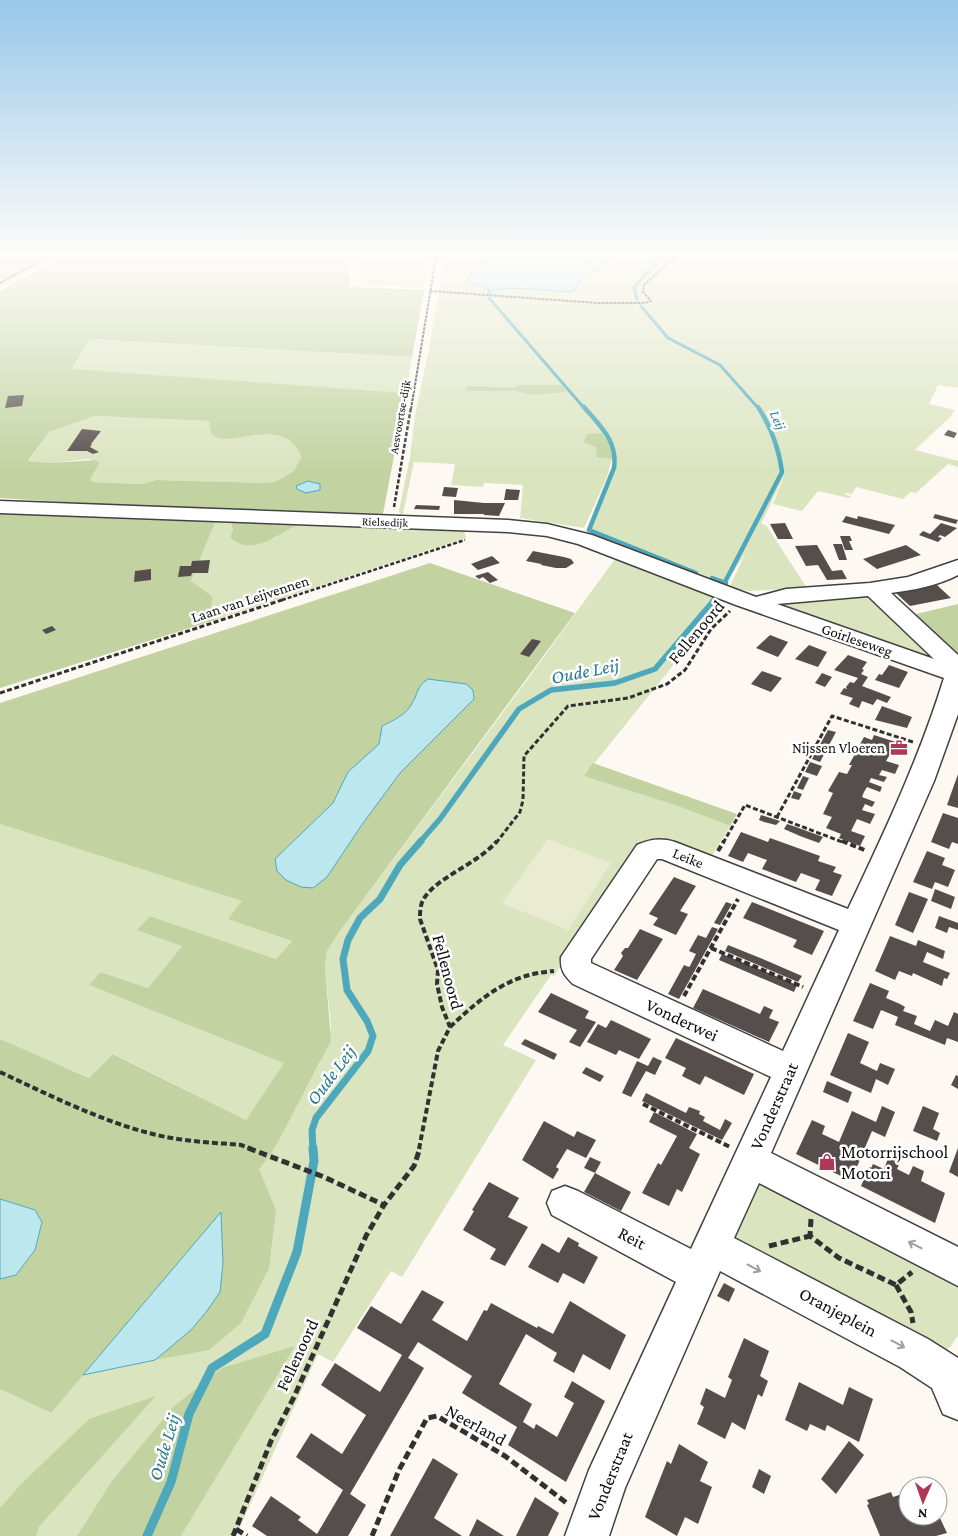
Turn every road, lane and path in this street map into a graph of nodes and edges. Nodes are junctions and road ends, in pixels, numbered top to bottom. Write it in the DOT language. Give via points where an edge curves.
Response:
graph roads {
  1 [pos="424,329"];
  2 [pos="0,507"];
  3 [pos="391,522"];
  4 [pos="470,539"];
  5 [pos="958,566"];
  6 [pos="873,589"];
  7 [pos="750,602"];
  8 [pos="958,673"];
  9 [pos="0,693"];
  10 [pos="933,748"];
  11 [pos="777,817"];
  12 [pos="887,858"];
  13 [pos="708,866"];
  14 [pos="748,882"];
  15 [pos="857,925"];
  16 [pos="711,948"];
  17 [pos="576,968"];
  18 [pos="824,996"];
  19 [pos="673,1017"];
  20 [pos="450,1027"];
  21 [pos="790,1070"];
  22 [pos="0,1072"];
  23 [pos="643,1104"];
  24 [pos="750,1158"];
  25 [pos="814,1194"];
  26 [pos="564,1203"];
  27 [pos="384,1205"];
  28 [pos="810,1236"];
  29 [pos="716,1260"];
  30 [pos="946,1261"];
  31 [pos="954,1377"];
  32 [pos="590,1528"];
  33 [pos="236,1529"];
  34 [pos="233,1536"];
  35 [pos="247,1536"];
  36 [pos="372,1536"];
  1 -- 3 [label="path, Aesvoortse-dijk"];
  2 -- 3 [label="street, Rielsedijk"];
  3 -- 7 [label="street, Rielsedijk" via="508,526 556,532 600,545"];
  4 -- 9 [label="path, Laan van Leijvennen"];
  5 -- 6 [label="street" via="931,578"];
  6 -- 7 [label="street" via="772,597"];
  6 -- 8 [label="street"];
  7 -- 8 [label="street, Goirleseweg"];
  7 -- 20 [label="path, Fellenoord" via="733,607 711,629 685,670 667,684 628,698 568,706 524,756 520,812 495,844 433,888 423,900 420,910 420,919 438,970 442,1007"];
  8 -- 10 [label="street, Vonderstraat"];
  10 -- 11 [label="path" via="832,716"];
  10 -- 12 [label="street, Vonderstraat"];
  11 -- 12 [label="path"];
  11 -- 13 [label="path" via="745,805"];
  12 -- 15 [label="street, Vonderstraat"];
  13 -- 14 [label="street, Leike"];
  13 -- 17 [label="street, Leike" via="665,849 647,852 576,957"];
  14 -- 15 [label="street, Leike"];
  14 -- 16 [label="path"];
  15 -- 18 [label="street, Vonderstraat"];
  16 -- 18 [label="path"];
  16 -- 19 [label="path"];
  17 -- 19 [label="street, Vonderwei" via="584,976"];
  17 -- 20 [label="path" via="541,970 512,979 478,1000"];
  18 -- 21 [label="street, Vonderstraat"];
  19 -- 21 [label="street, Vonderwei"];
  20 -- 27 [label="path, Fellenoord" via="438,1051 414,1166"];
  21 -- 24 [label="street, Vonderstraat"];
  22 -- 27 [label="path" via="126,1126 171,1138 241,1145 324,1177"];
  23 -- 24 [label="path"];
  24 -- 25 [label="street"];
  24 -- 29 [label="street, Vonderstraat"];
  25 -- 28 [label="path"];
  30 -- 25 [label="street, one-way"];
  26 -- 29 [label="street, Reit"];
  27 -- 33 [label="path, Fellenoord" via="366,1236 271,1441"];
  28 -- 29 [label="path"];
  28 -- 30 [label="path" via="844,1260 896,1285"];
  29 -- 31 [label="street, Oranjeplein, one-way" via="914,1353"];
  29 -- 32 [label="street, Vonderstraat" via="604,1485"];
  32 -- 36 [label="path, Neerland" via="504,1456 437,1416 428,1418 399,1470"];
  33 -- 34 [label="path, Fellenoord"];
  33 -- 35 [label="path"];
}
